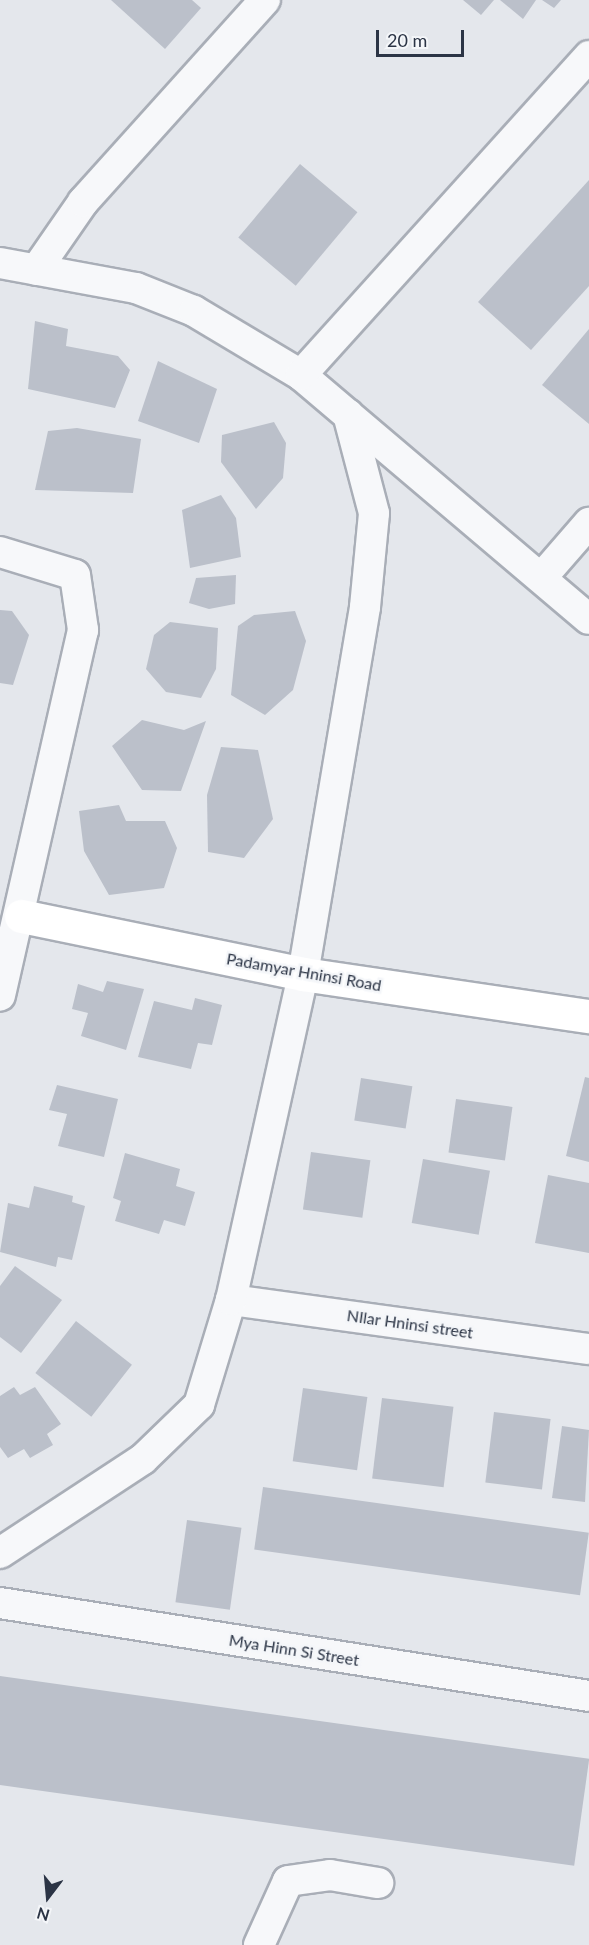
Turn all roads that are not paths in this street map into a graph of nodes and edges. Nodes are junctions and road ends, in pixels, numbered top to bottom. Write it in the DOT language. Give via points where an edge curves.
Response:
graph roads {
  1 [pos="265,0"];
  2 [pos="589,56"];
  3 [pos="0,263"];
  4 [pos="36,270"];
  5 [pos="301,375"];
  6 [pos="348,414"];
  7 [pos="589,523"];
  8 [pos="0,552"];
  9 [pos="542,577"];
  10 [pos="589,620"];
  11 [pos="21,916"];
  12 [pos="303,974"];
  13 [pos="0,996"];
  14 [pos="589,1016"];
  15 [pos="231,1300"];
  16 [pos="589,1349"];
  17 [pos="0,1553"];
  18 [pos="0,1603"];
  19 [pos="589,1696"];
  20 [pos="378,1883"];
  21 [pos="259,1945"];
  1 -- 4 [label="street" via="83,201"];
  2 -- 5 [label="street"];
  3 -- 4 [label="street"];
  4 -- 5 [label="street" via="136,288 194,310"];
  5 -- 6 [label="street"];
  6 -- 9 [label="street"];
  6 -- 12 [label="street" via="374,513 365,607"];
  7 -- 9 [label="street"];
  8 -- 11 [label="street" via="75,575 83,630"];
  9 -- 10 [label="street"];
  11 -- 12 [label="street, Padamyar Hninsi Road"];
  11 -- 13 [label="street"];
  12 -- 14 [label="street, Padamyar Hninsi Road"];
  12 -- 15 [label="street"];
  15 -- 16 [label="street, NIlar Hninsi street"];
  15 -- 17 [label="street" via="199,1405 143,1460"];
  18 -- 19 [label="street, Mya Hinn Si Street"];
  20 -- 21 [label="street" via="330,1875 288,1881"];
}
